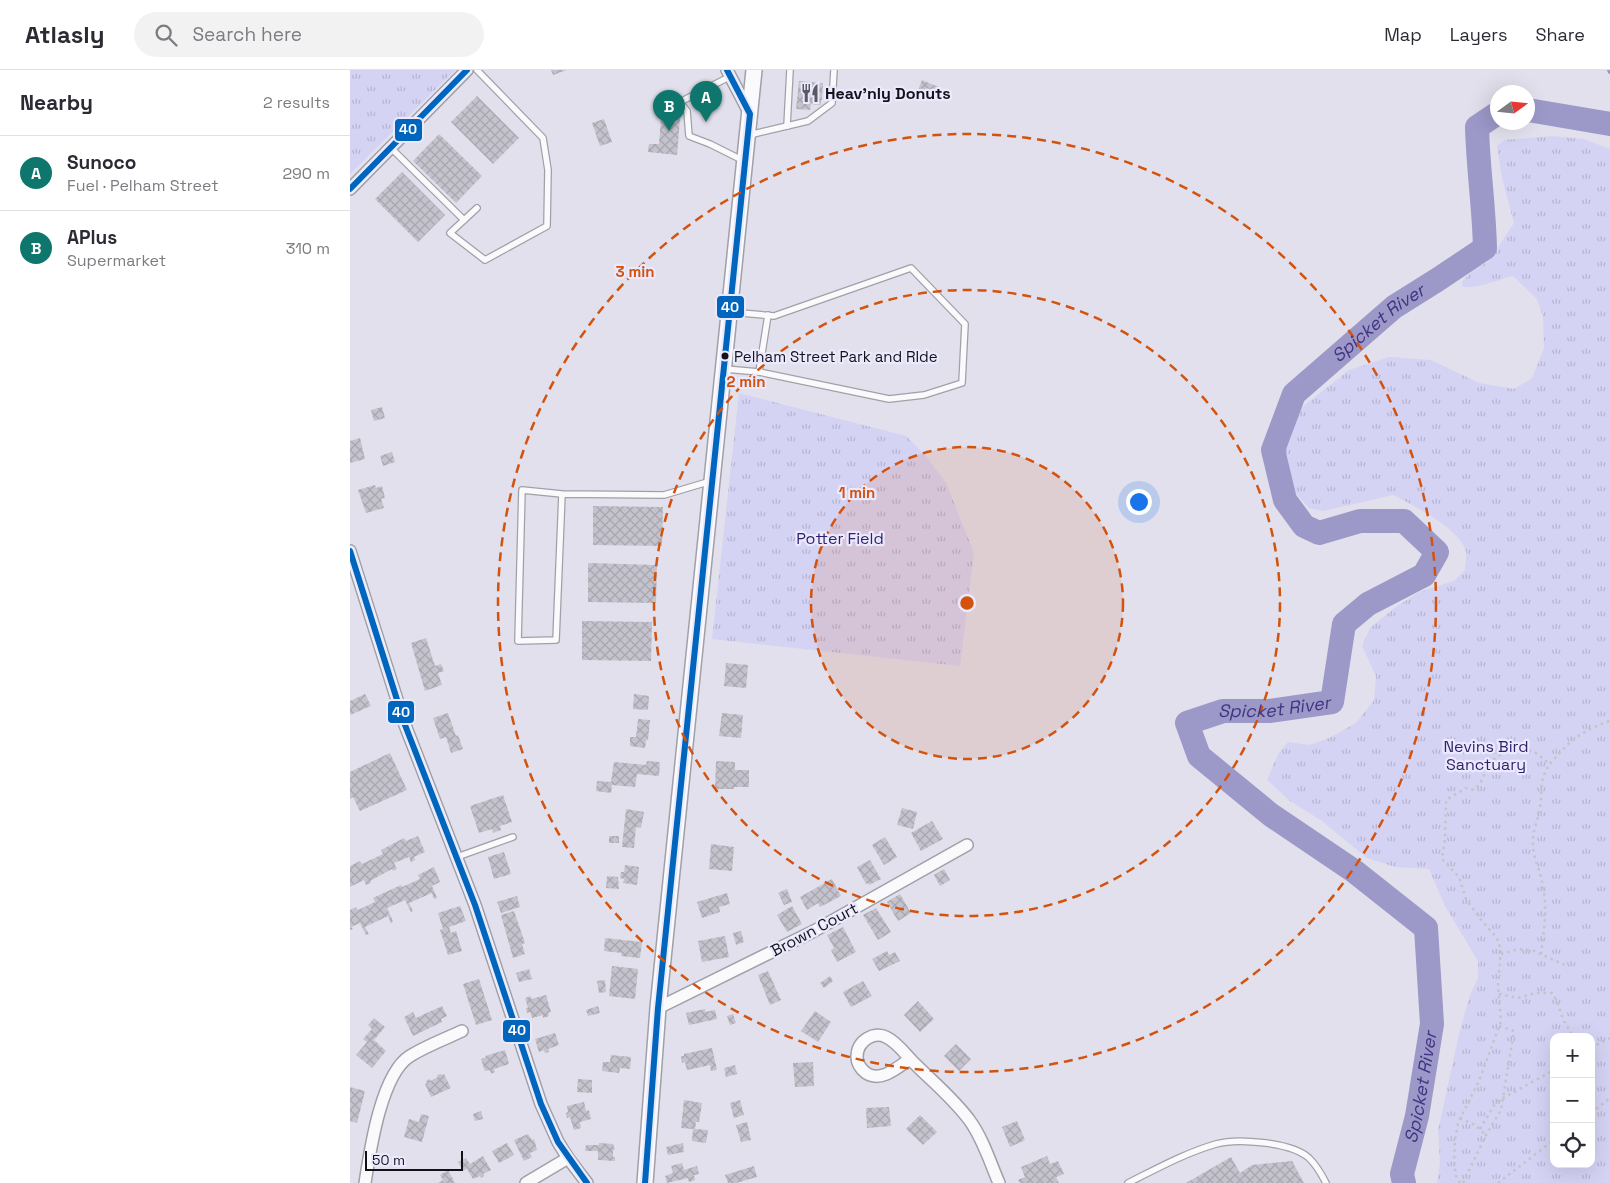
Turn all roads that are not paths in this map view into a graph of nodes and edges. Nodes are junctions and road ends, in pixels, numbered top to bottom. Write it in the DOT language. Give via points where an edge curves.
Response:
graph roads {
  1 [pos="467,70"];
  2 [pos="477,70"];
  3 [pos="754,70"];
  4 [pos="790,70"];
  5 [pos="834,70"];
  6 [pos="729,73"];
  7 [pos="750,114"];
  8 [pos="787,126"];
  9 [pos="748,135"];
  10 [pos="391,148"];
  11 [pos="745,162"];
  12 [pos="350,189"];
  13 [pos="477,208"];
  14 [pos="464,220"];
  15 [pos="730,312"];
  16 [pos="768,315"];
  17 [pos="724,369"];
  18 [pos="759,372"];
  19 [pos="713,480"];
  20 [pos="562,494"];
  21 [pos="350,551"];
  22 [pos="513,837"];
  23 [pos="968,845"];
  24 [pos="457,857"];
  25 [pos="658,1008"];
  26 [pos="462,1031"];
  27 [pos="910,1059"];
  28 [pos="568,1158"];
  29 [pos="365,1183"];
  30 [pos="526,1183"];
  31 [pos="587,1183"];
  32 [pos="646,1183"];
  33 [pos="999,1183"];
  34 [pos="1128,1183"];
  35 [pos="1326,1183"];
  1 -- 10 [label="street"];
  2 -- 14 [label="lane" via="543,138 548,170 547,226 485,260 450,233"];
  3 -- 7 [label="main road"];
  4 -- 8 [label="lane"];
  5 -- 8 [label="lane" via="832,102 808,121"];
  6 -- 7 [label="street"];
  6 -- 11 [label="lane" via="680,102 687,111 689,136"];
  7 -- 9 [label="main road"];
  8 -- 9 [label="lane"];
  9 -- 11 [label="main road"];
  10 -- 12 [label="street"];
  10 -- 14 [label="lane"];
  11 -- 15 [label="main road"];
  13 -- 14 [label="lane"];
  15 -- 16 [label="lane"];
  15 -- 17 [label="main road"];
  16 -- 18 [label="lane"];
  16 -- 18 [label="lane" via="774,316 911,268 965,324 962,383 924,395 889,400"];
  17 -- 18 [label="lane"];
  17 -- 19 [label="main road"];
  19 -- 20 [label="lane" via="664,495"];
  19 -- 25 [label="main road"];
  20 -- 20 [label="lane" via="556,640 518,641 522,490"];
  21 -- 24 [label="street" via="404,725"];
  22 -- 24 [label="lane"];
  23 -- 25 [label="street, Brown Court" via="814,931"];
  24 -- 28 [label="street" via="486,934 541,1104"];
  25 -- 32 [label="main road"];
  26 -- 29 [label="street" via="409,1057 394,1074 370,1149"];
  27 -- 27 [label="street" via="893,1042 880,1035 862,1042 857,1054 864,1072 876,1077 889,1073"];
  27 -- 33 [label="street" via="970,1122"];
  28 -- 30 [label="street"];
  28 -- 31 [label="street"];
  34 -- 35 [label="lane" via="1165,1164 1217,1144 1244,1141 1298,1152 1309,1158"];
}
